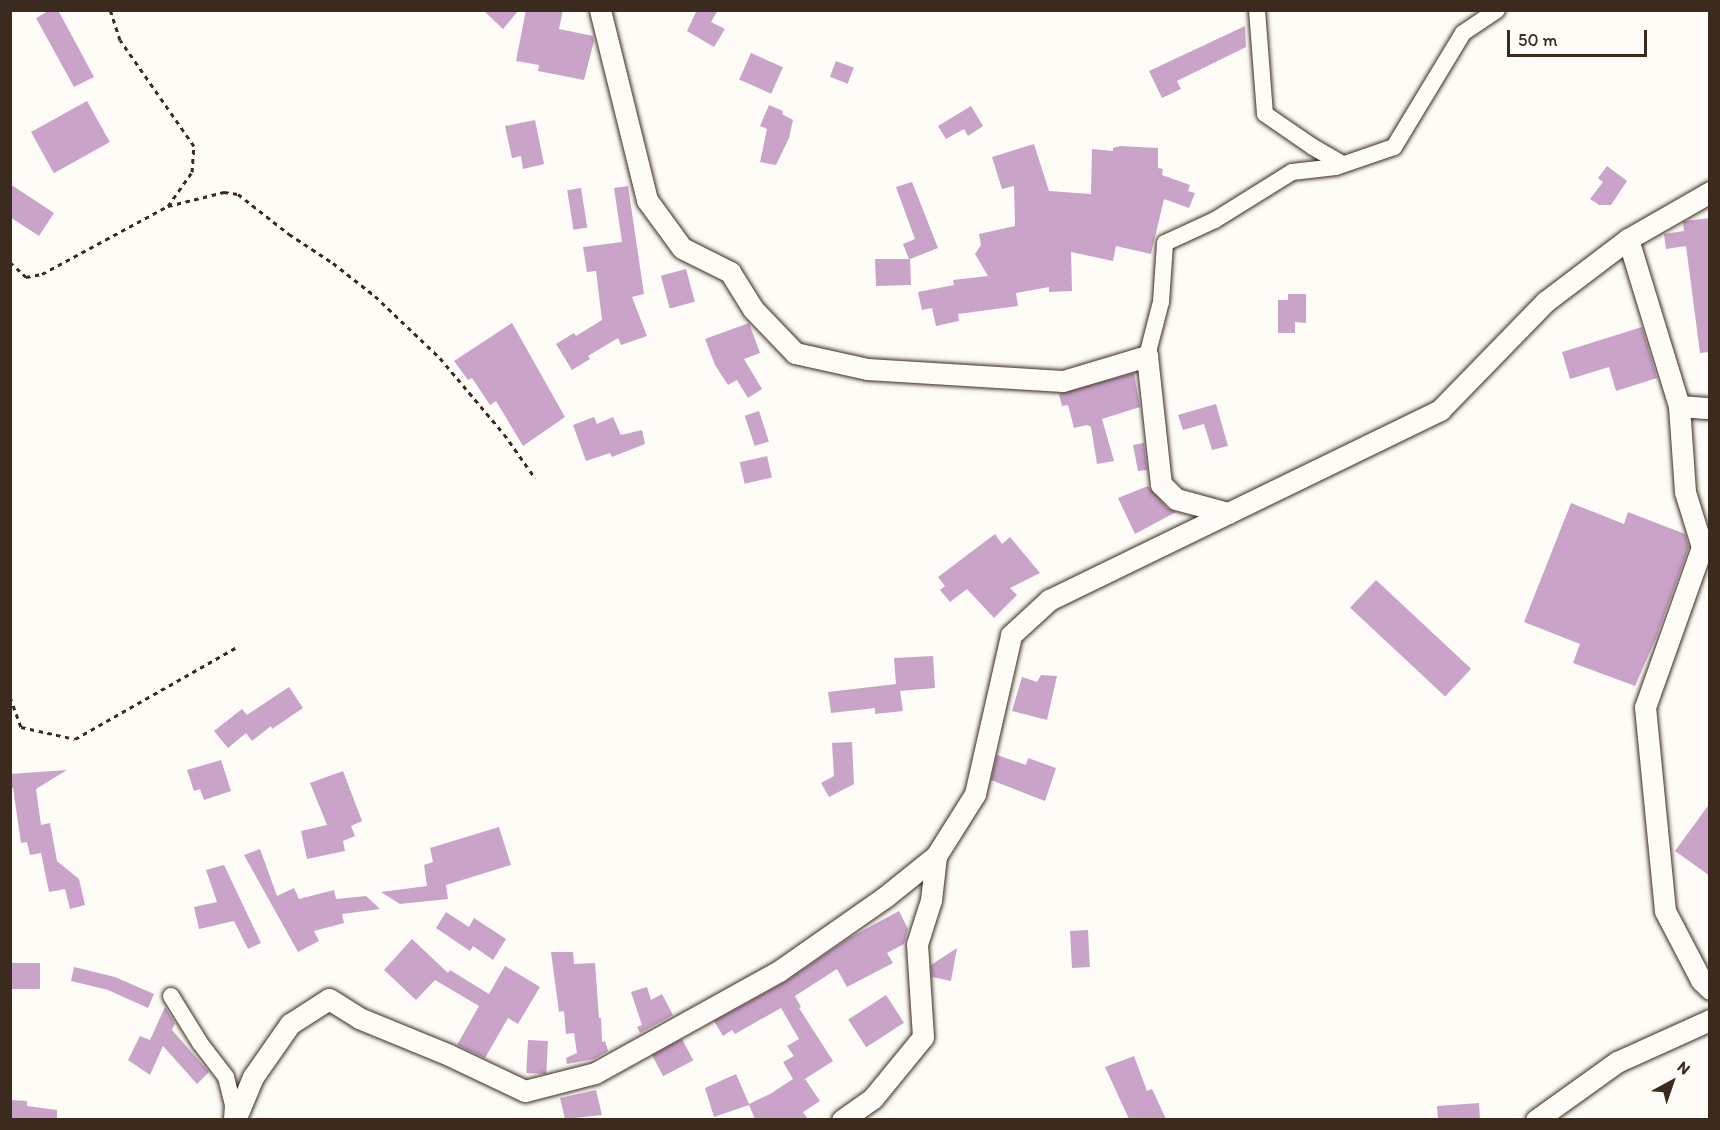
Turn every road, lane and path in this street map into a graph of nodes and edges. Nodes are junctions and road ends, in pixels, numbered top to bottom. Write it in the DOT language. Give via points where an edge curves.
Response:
graph roads {
  1 [pos="110,10"];
  2 [pos="600,10"];
  3 [pos="1257,10"];
  4 [pos="1497,10"];
  5 [pos="1343,164"];
  6 [pos="1710,192"];
  7 [pos="168,206"];
  8 [pos="1628,239"];
  9 [pos="10,262"];
  10 [pos="1148,356"];
  11 [pos="1679,406"];
  12 [pos="1710,408"];
  13 [pos="535,478"];
  14 [pos="1228,513"];
  15 [pos="239,646"];
  16 [pos="10,697"];
  17 [pos="936,856"];
  18 [pos="1710,988"];
  19 [pos="171,996"];
  20 [pos="1710,1020"];
  21 [pos="233,1119"];
  22 [pos="842,1119"];
  23 [pos="1536,1119"];
  1 -- 7 [label="path" via="120,40 194,146 192,172"];
  2 -- 10 [label="street" via="647,200 682,248 730,272 753,309 795,353 867,369 1064,381"];
  3 -- 5 [label="street" via="1264,114"];
  4 -- 5 [label="street" via="1464,33 1394,147"];
  5 -- 10 [label="street" via="1293,172 1215,220 1165,243 1161,302"];
  6 -- 8 [label="street"];
  7 -- 9 [label="path" via="42,274 26,277"];
  7 -- 13 [label="path" via="224,192 238,194 333,263 375,296 440,358 504,434"];
  8 -- 11 [label="street"];
  8 -- 14 [label="street" via="1545,302 1440,410"];
  10 -- 14 [label="street" via="1161,484 1176,499"];
  11 -- 12 [label="street"];
  11 -- 18 [label="street" via="1685,492 1702,547 1645,707 1665,910 1701,980"];
  14 -- 17 [label="street" via="1049,600 1011,636 975,794"];
  15 -- 16 [label="path" via="75,739 21,727"];
  17 -- 21 [label="street" via="779,971 596,1073 525,1090 359,1018 329,999 290,1024 253,1077"];
  17 -- 22 [label="street" via="931,900 917,944 923,1037 873,1098"];
  19 -- 21 [label="street" via="226,1077"];
  20 -- 23 [label="street" via="1617,1062"];
}
